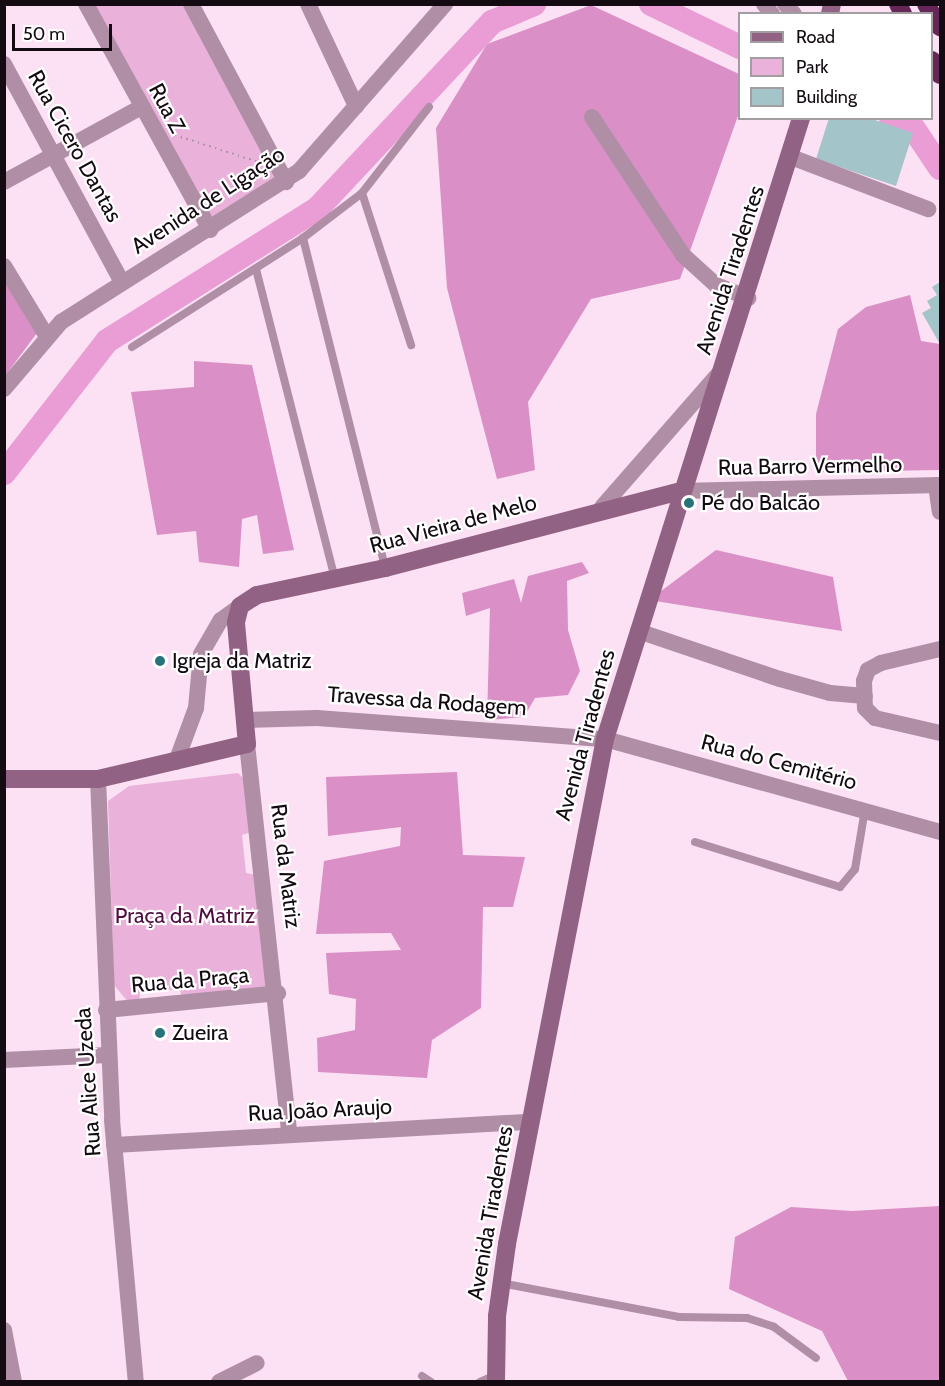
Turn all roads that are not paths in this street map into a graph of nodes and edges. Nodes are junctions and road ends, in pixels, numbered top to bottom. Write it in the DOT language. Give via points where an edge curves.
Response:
graph roads {
  1 [pos="86,4"];
  2 [pos="191,4"];
  3 [pos="308,4"];
  4 [pos="446,4"];
  5 [pos="428,12"];
  6 [pos="4,64"];
  7 [pos="356,106"];
  8 [pos="429,107"];
  9 [pos="140,108"];
  10 [pos="592,117"];
  11 [pos="800,120"];
  12 [pos="56,155"];
  13 [pos="791,157"];
  14 [pos="4,182"];
  15 [pos="286,182"];
  16 [pos="362,193"];
  17 [pos="928,209"];
  18 [pos="210,230"];
  19 [pos="303,238"];
  20 [pos="4,266"];
  21 [pos="256,269"];
  22 [pos="122,282"];
  23 [pos="748,298"];
  24 [pos="46,335"];
  25 [pos="411,345"];
  26 [pos="132,347"];
  27 [pos="724,367"];
  28 [pos="4,389"];
  29 [pos="938,485"];
  30 [pos="680,491"];
  31 [pos="602,507"];
  32 [pos="940,512"];
  33 [pos="385,568"];
  34 [pos="335,578"];
  35 [pos="240,606"];
  36 [pos="638,631"];
  37 [pos="940,648"];
  38 [pos="865,696"];
  39 [pos="246,720"];
  40 [pos="940,733"];
  41 [pos="605,739"];
  42 [pos="247,744"];
  43 [pos="176,762"];
  44 [pos="4,779"];
  45 [pos="98,779"];
  46 [pos="865,809"];
  47 [pos="940,832"];
  48 [pos="695,842"];
  49 [pos="278,993"];
  50 [pos="106,1010"];
  51 [pos="108,1055"];
  52 [pos="4,1060"];
  53 [pos="529,1122"];
  54 [pos="289,1133"];
  55 [pos="114,1144"];
  56 [pos="500,1283"];
  57 [pos="4,1330"];
  58 [pos="816,1358"];
  59 [pos="257,1364"];
  60 [pos="422,1376"];
  61 [pos="491,1379"];
  62 [pos="14,1382"];
  63 [pos="136,1382"];
  64 [pos="219,1382"];
  65 [pos="431,1382"];
  1 -- 9 [label="street, Rua Z"];
  2 -- 15 [label="street" via="275,168"];
  3 -- 7 [label="street"];
  4 -- 5 [label="street, Avenida de Ligação"];
  5 -- 7 [label="street, Avenida de Ligação"];
  6 -- 12 [label="street, Rua Cicero Dantas"];
  7 -- 15 [label="street, Avenida de Ligação"];
  8 -- 16 [label="lane"];
  9 -- 12 [label="street"];
  9 -- 18 [label="street, Rua Z"];
  10 -- 23 [label="street" via="683,255 716,285"];
  11 -- 13 [label="street, Avenida Tiradentes"];
  12 -- 14 [label="street"];
  12 -- 22 [label="street, Rua Cicero Dantas"];
  13 -- 17 [label="street"];
  13 -- 23 [label="street, Avenida Tiradentes"];
  15 -- 18 [label="street, Avenida de Ligação"];
  16 -- 19 [label="lane"];
  16 -- 25 [label="lane"];
  18 -- 22 [label="street, Avenida de Ligação"];
  19 -- 21 [label="lane"];
  19 -- 33 [label="lane"];
  20 -- 24 [label="street"];
  21 -- 26 [label="lane"];
  21 -- 34 [label="lane"];
  22 -- 24 [label="street, Avenida de Ligação"];
  23 -- 27 [label="street, Avenida Tiradentes"];
  24 -- 28 [label="street, Avenida de Ligação"];
  27 -- 30 [label="street, Avenida Tiradentes"];
  27 -- 31 [label="street"];
  29 -- 30 [label="street, Rua Barro Vermelho"];
  29 -- 32 [label="street"];
  30 -- 31 [label="street, Rua Vieira de Melo"];
  30 -- 36 [label="street, Avenida Tiradentes"];
  31 -- 33 [label="street, Rua Vieira de Melo"];
  33 -- 34 [label="street, Rua Vieira de Melo"];
  34 -- 35 [label="street, Rua Vieira de Melo" via="257,595"];
  35 -- 39 [label="street, Rua da Matriz" via="236,622"];
  35 -- 43 [label="street" via="221,620 201,654 196,708"];
  36 -- 38 [label="street" via="780,679 830,693"];
  36 -- 41 [label="street, Avenida Tiradentes"];
  37 -- 38 [label="street" via="868,670"];
  38 -- 40 [label="street" via="866,708 875,718"];
  39 -- 41 [label="street, Travessa da Rodagem" via="317,718"];
  39 -- 42 [label="street, Rua da Matriz"];
  41 -- 46 [label="street, Rua do Cemitério"];
  41 -- 53 [label="street, Avenida Tiradentes"];
  42 -- 43 [label="street"];
  42 -- 49 [label="street, Rua da Matriz"];
  43 -- 45 [label="street"];
  44 -- 45 [label="street"];
  45 -- 50 [label="street, Rua Alice Uzeda"];
  46 -- 47 [label="street, Rua do Cemitério"];
  46 -- 48 [label="lane" via="855,869 840,886"];
  49 -- 50 [label="street, Rua da Praça"];
  49 -- 54 [label="street, Rua da Matriz"];
  50 -- 51 [label="street, Rua Alice Uzeda"];
  51 -- 52 [label="street"];
  51 -- 55 [label="street, Rua Alice Uzeda"];
  53 -- 54 [label="street, Rua João Araujo"];
  53 -- 56 [label="street, Avenida Tiradentes"];
  54 -- 55 [label="street, Rua João Araujo"];
  55 -- 63 [label="street, Rua Alice Uzeda"];
  56 -- 58 [label="lane" via="680,1317 747,1318 774,1327"];
  56 -- 61 [label="street, Avenida Tiradentes"];
  57 -- 62 [label="street"];
  59 -- 64 [label="street"];
  60 -- 65 [label="lane"];
}
